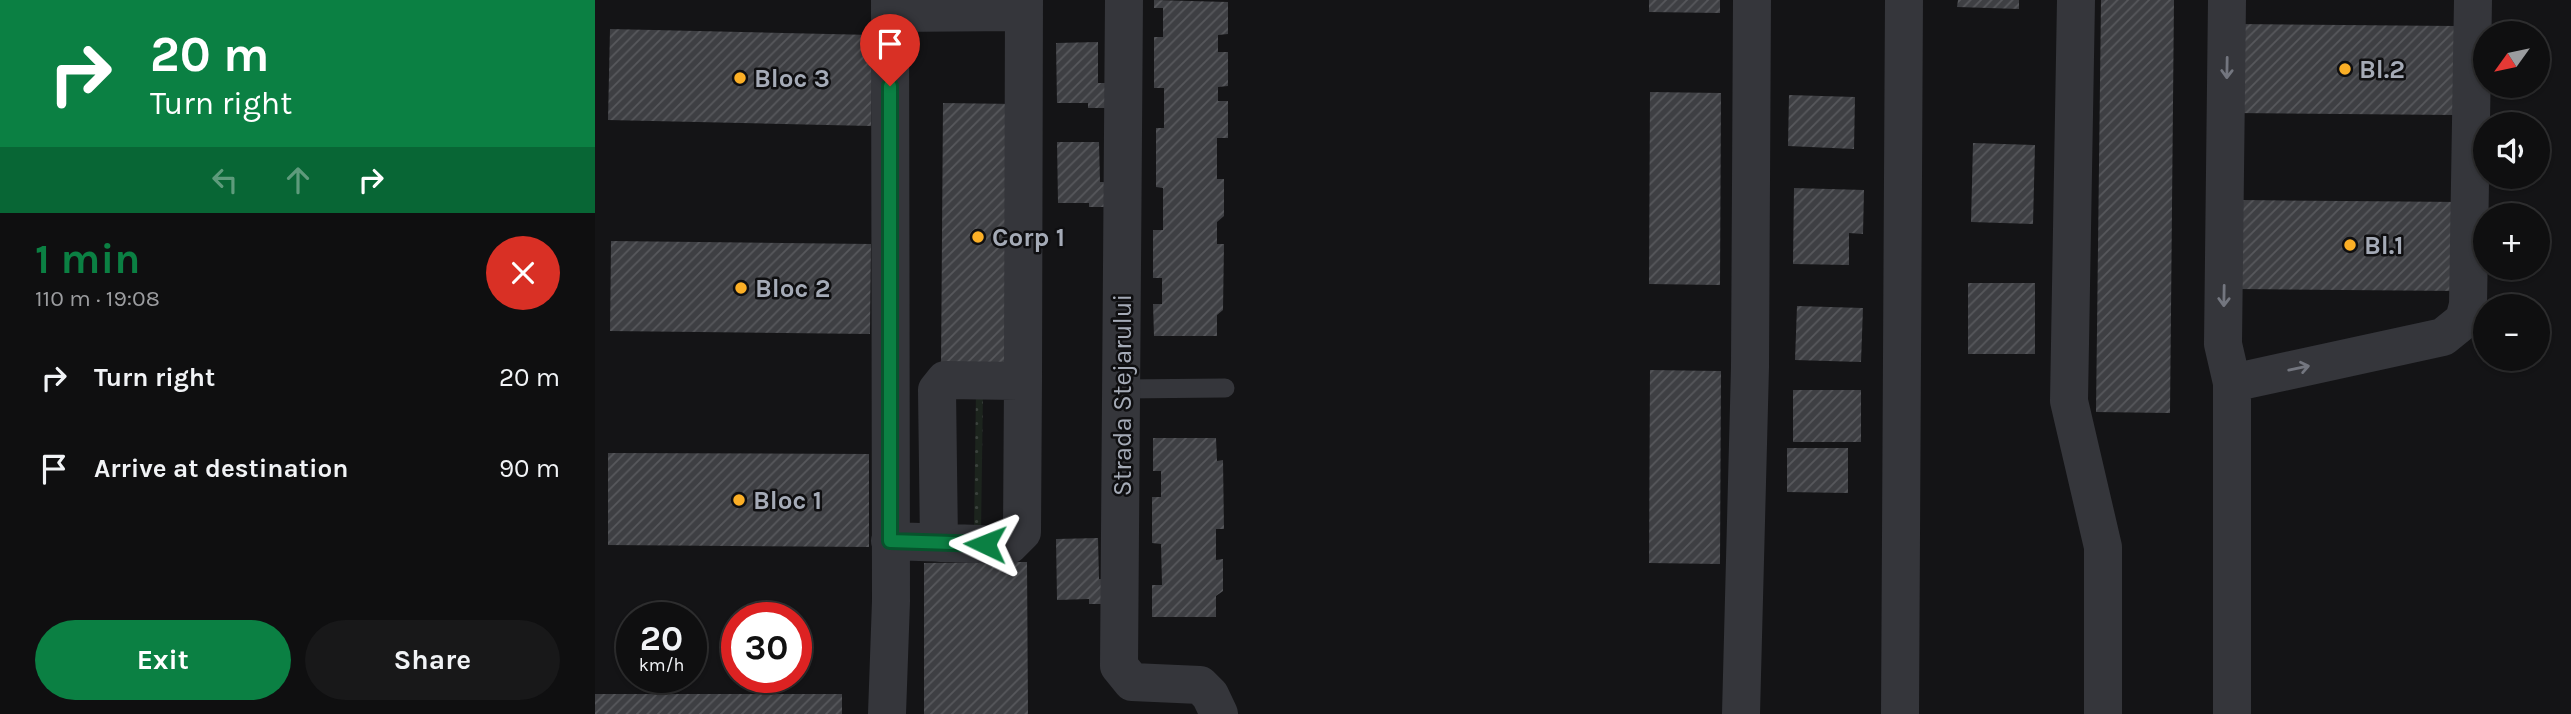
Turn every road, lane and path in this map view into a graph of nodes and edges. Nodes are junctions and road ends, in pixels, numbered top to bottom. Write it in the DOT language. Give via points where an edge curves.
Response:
graph roads {
  1 [pos="1124,0"];
  2 [pos="1752,0"];
  3 [pos="1904,0"];
  4 [pos="2076,0"];
  5 [pos="2228,0"];
  6 [pos="2473,0"];
  7 [pos="1024,6"];
  8 [pos="890,7"];
  9 [pos="1023,381"];
  10 [pos="2232,383"];
  11 [pos="1225,388"];
  12 [pos="1122,389"];
  13 [pos="890,541"];
  14 [pos="939,543"];
  15 [pos="887,714"];
  16 [pos="1219,714"];
  17 [pos="1741,714"];
  18 [pos="1900,714"];
  19 [pos="2103,714"];
  20 [pos="2232,714"];
  1 -- 12 [label="street, Strada Stejarului"];
  2 -- 17 [label="street" via="1750,367"];
  3 -- 18 [label="street"];
  4 -- 19 [label="street" via="2070,401 2103,547"];
  5 -- 10 [label="street, one-way" via="2223,344"];
  10 -- 6 [label="street, one-way" via="2443,337 2464,320 2468,305"];
  7 -- 8 [label="street"];
  7 -- 9 [label="street"];
  8 -- 13 [label="street"];
  9 -- 14 [label="street" via="1022,532 1009,545"];
  9 -- 14 [label="street" via="940,383"];
  10 -- 20 [label="street"];
  11 -- 12 [label="lane"];
  12 -- 16 [label="street, Strada Stejarului" via="1119,666 1132,682 1200,685"];
  13 -- 14 [label="street"];
  13 -- 15 [label="street"];
}
